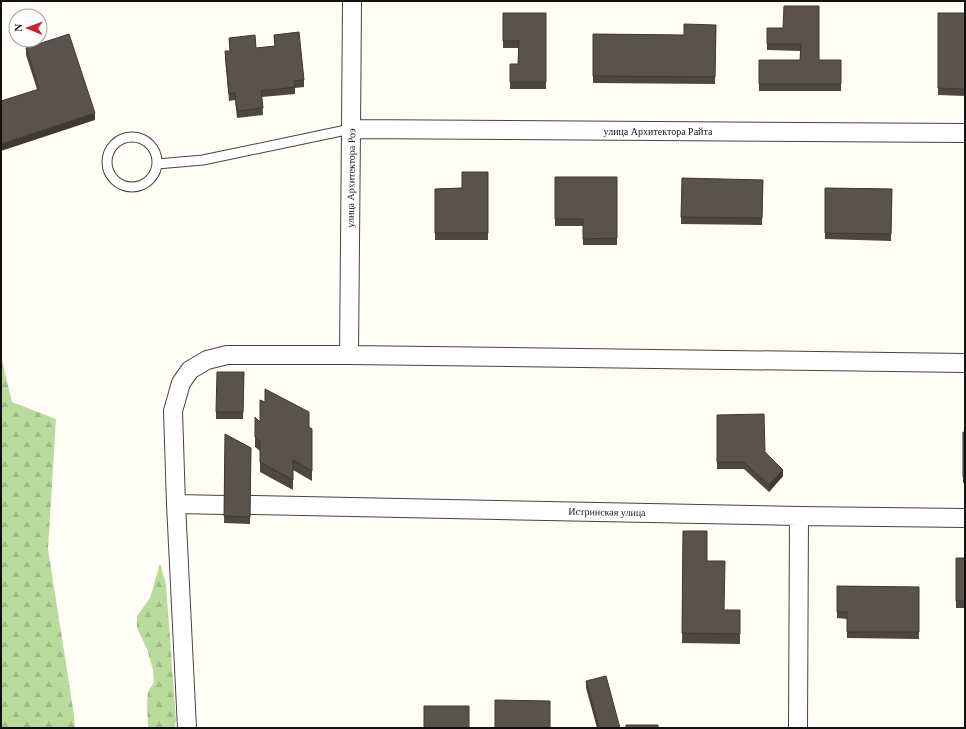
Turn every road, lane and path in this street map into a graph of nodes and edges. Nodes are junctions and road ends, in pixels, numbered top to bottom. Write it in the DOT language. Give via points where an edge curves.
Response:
graph roads {
  1 [pos="352,1"];
  2 [pos="351,129"];
  3 [pos="965,133"];
  4 [pos="157,164"];
  5 [pos="349,355"];
  6 [pos="965,363"];
  7 [pos="176,504"];
  8 [pos="225,505"];
  9 [pos="250,505"];
  10 [pos="799,516"];
  11 [pos="965,518"];
  12 [pos="187,728"];
  13 [pos="798,728"];
  1 -- 2 [label="street, улица Архитектора Роэ"];
  2 -- 3 [label="street, улица Архитектора Райта"];
  2 -- 4 [label="lane" via="203,160"];
  2 -- 5 [label="street, улица Архитектора Роэ"];
  4 -- 4 [label="lane" via="151,179 137,187 122,186 110,175 106,160 112,145 126,137 142,138 154,149"];
  5 -- 6 [label="street"];
  5 -- 7 [label="street" via="227,355 207,360 190,370 181,383 173,411"];
  7 -- 8 [label="street"];
  7 -- 12 [label="street"];
  9 -- 10 [label="street, Истринская улица"];
  10 -- 11 [label="street, Истринская улица"];
  10 -- 13 [label="street"];
}
